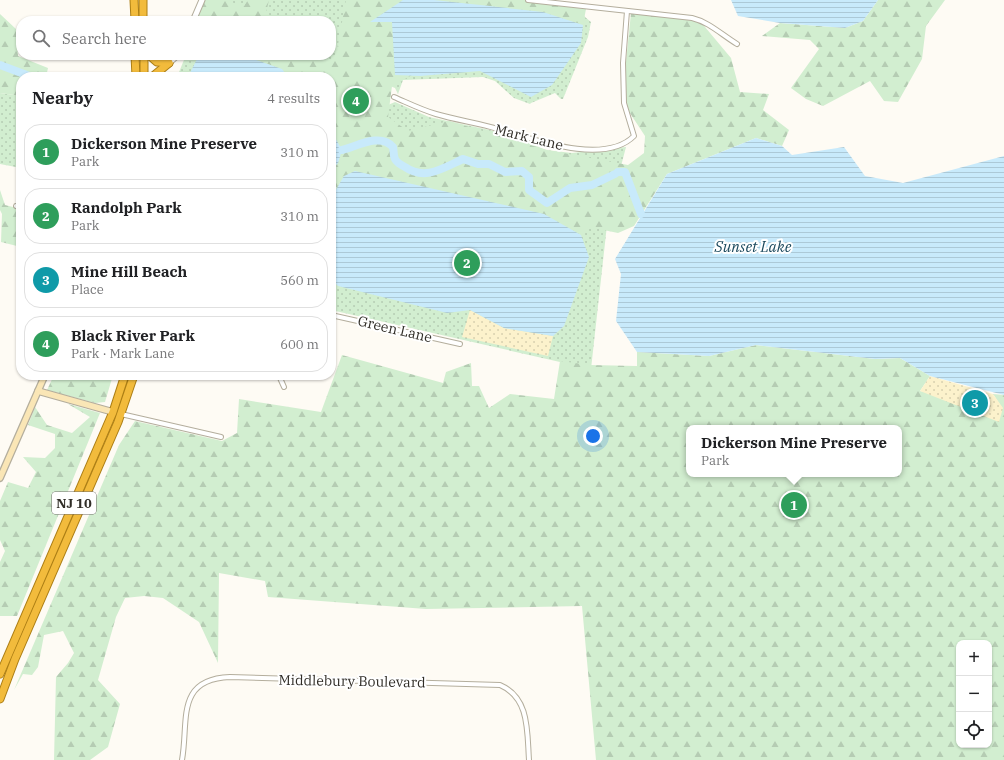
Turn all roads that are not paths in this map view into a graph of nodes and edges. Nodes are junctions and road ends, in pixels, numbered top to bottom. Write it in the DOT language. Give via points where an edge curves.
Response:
graph roads {
  1 [pos="134,0"];
  2 [pos="143,0"];
  3 [pos="202,0"];
  4 [pos="528,0"];
  5 [pos="627,11"];
  6 [pos="135,16"];
  7 [pos="143,16"];
  8 [pos="195,16"];
  9 [pos="737,44"];
  10 [pos="135,60"];
  11 [pos="144,60"];
  12 [pos="155,60"];
  13 [pos="172,60"];
  14 [pos="169,63"];
  15 [pos="136,72"];
  16 [pos="144,72"];
  17 [pos="158,72"];
  18 [pos="394,97"];
  19 [pos="336,315"];
  20 [pos="460,344"];
  21 [pos="43,380"];
  22 [pos="123,380"];
  23 [pos="132,380"];
  24 [pos="282,380"];
  25 [pos="284,387"];
  26 [pos="38,391"];
  27 [pos="113,412"];
  28 [pos="121,414"];
  29 [pos="221,436"];
  30 [pos="0,478"];
  31 [pos="0,674"];
  32 [pos="0,699"];
  33 [pos="182,760"];
  34 [pos="529,760"];
  1 -- 6 [label="highway"];
  2 -- 7 [label="highway"];
  3 -- 8 [label="street"];
  4 -- 5 [label="street"];
  5 -- 9 [label="street" via="703,21"];
  5 -- 18 [label="street, Mark Lane" via="623,63 624,103 634,136 627,144 618,148 555,147 496,128 434,114"];
  10 -- 15 [label="highway"];
  11 -- 16 [label="highway"];
  12 -- 14 [label="highway"];
  13 -- 14 [label="street"];
  14 -- 17 [label="highway"];
  19 -- 20 [label="street, Green Lane"];
  21 -- 26 [label="main road"];
  22 -- 27 [label="highway, NJ 10"];
  23 -- 28 [label="highway, NJ 10"];
  24 -- 25 [label="street"];
  26 -- 27 [label="main road"];
  26 -- 30 [label="main road"];
  27 -- 31 [label="highway, NJ 10"];
  28 -- 29 [label="street"];
  28 -- 32 [label="highway, NJ 10"];
  33 -- 34 [label="street, Middlebury Boulevard" via="186,710 192,693 210,679 230,677 500,685 514,695 523,708"];
}
